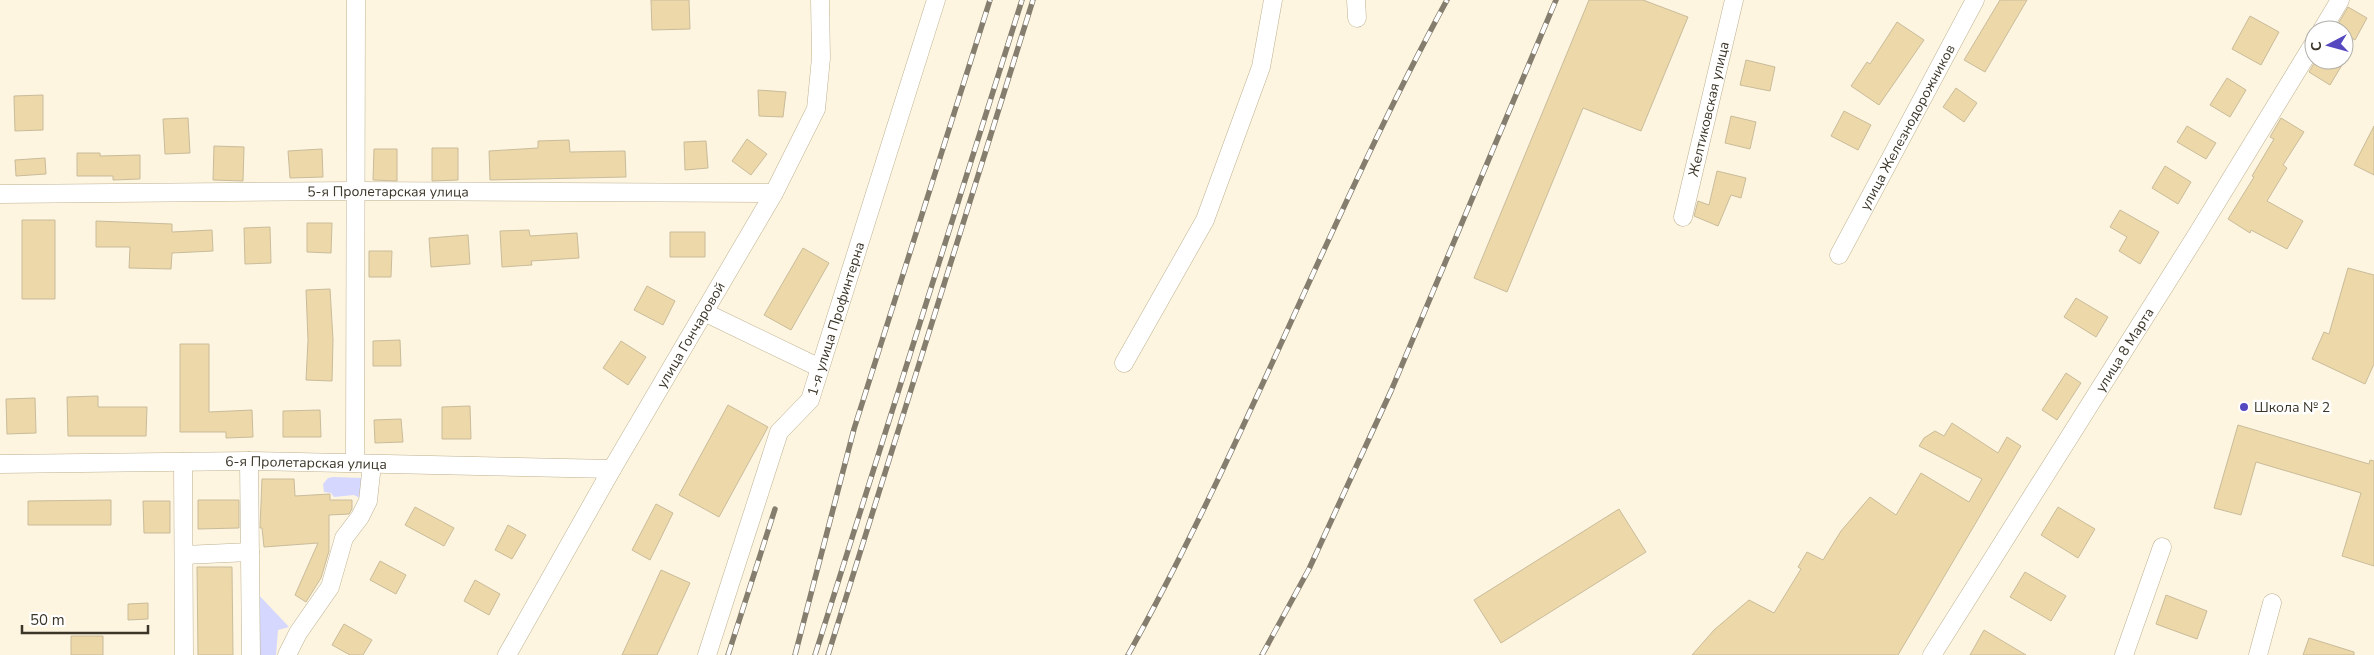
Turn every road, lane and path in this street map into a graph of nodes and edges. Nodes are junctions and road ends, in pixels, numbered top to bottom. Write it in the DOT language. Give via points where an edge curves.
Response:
graph roads {
  1 [pos="356,0"];
  2 [pos="820,0"];
  3 [pos="936,0"];
  4 [pos="1273,0"];
  5 [pos="1734,0"];
  6 [pos="1975,0"];
  7 [pos="2340,0"];
  8 [pos="2328,20"];
  9 [pos="2304,59"];
  10 [pos="355,191"];
  11 [pos="774,193"];
  12 [pos="0,194"];
  13 [pos="1683,217"];
  14 [pos="1839,255"];
  15 [pos="704,312"];
  16 [pos="1124,363"];
  17 [pos="818,367"];
  18 [pos="249,461"];
  19 [pos="183,462"];
  20 [pos="364,463"];
  21 [pos="0,464"];
  22 [pos="612,470"];
  23 [pos="2162,547"];
  24 [pos="250,552"];
  25 [pos="184,555"];
  26 [pos="2272,603"];
  27 [pos="184,655"];
  28 [pos="252,655"];
  29 [pos="286,655"];
  30 [pos="507,655"];
  31 [pos="708,655"];
  32 [pos="1932,655"];
  33 [pos="2124,655"];
  34 [pos="2258,655"];
  1 -- 10 [label="street"];
  2 -- 11 [label="street, улица Гончаровой" via="821,58 816,109"];
  3 -- 17 [label="street, 1-я улица Профинтерна"];
  4 -- 16 [label="street" via="1261,67 1205,220"];
  5 -- 13 [label="street, Желтиковская улица"];
  6 -- 14 [label="street, улица Железнодорожников"];
  7 -- 8 [label="street"];
  9 -- 32 [label="street, улица 8 Марта"];
  10 -- 11 [label="street, 5-я Пролетарская улица"];
  10 -- 12 [label="street, 5-я Пролетарская улица"];
  10 -- 20 [label="street"];
  11 -- 15 [label="street, улица Гончаровой"];
  15 -- 17 [label="street"];
  15 -- 22 [label="street, улица Гончаровой"];
  17 -- 31 [label="street, 1-я улица Профинтерна" via="810,400 779,432"];
  18 -- 19 [label="street, 6-я Пролетарская улица"];
  18 -- 20 [label="street, 6-я Пролетарская улица"];
  18 -- 24 [label="street"];
  19 -- 21 [label="street, 6-я Пролетарская улица"];
  19 -- 25 [label="street"];
  20 -- 22 [label="street, 6-я Пролетарская улица"];
  20 -- 29 [label="street" via="368,501 344,538 330,587"];
  22 -- 30 [label="street, улица Гончаровой"];
  23 -- 33 [label="street"];
  24 -- 25 [label="street"];
  24 -- 28 [label="street"];
  25 -- 27 [label="street"];
  26 -- 34 [label="street"];
}
